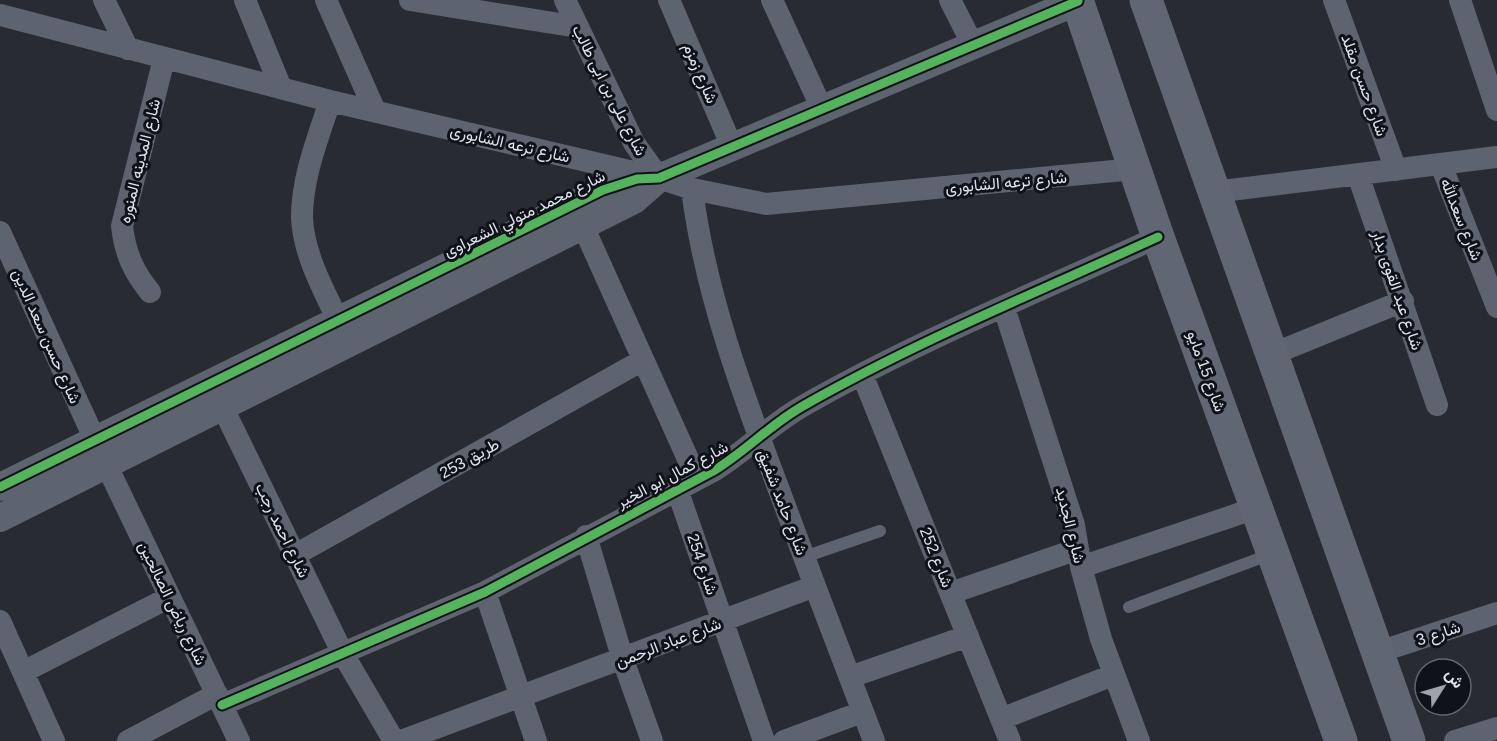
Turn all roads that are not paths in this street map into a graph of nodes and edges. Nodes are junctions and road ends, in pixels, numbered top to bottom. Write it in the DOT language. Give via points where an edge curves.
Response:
graph roads {
  1 [pos="104,0"];
  2 [pos="245,0"];
  3 [pos="326,0"];
  4 [pos="410,0"];
  5 [pos="565,0"];
  6 [pos="669,0"];
  7 [pos="772,0"];
  8 [pos="950,0"];
  9 [pos="1146,0"];
  10 [pos="1334,0"];
  11 [pos="1460,0"];
  12 [pos="1078,1"];
  13 [pos="463,5"];
  14 [pos="0,15"];
  15 [pos="578,27"];
  16 [pos="973,45"];
  17 [pos="128,49"];
  18 [pos="165,59"];
  19 [pos="281,88"];
  20 [pos="330,101"];
  21 [pos="822,109"];
  22 [pos="1497,110"];
  23 [pos="375,111"];
  24 [pos="732,147"];
  25 [pos="1497,157"];
  26 [pos="1441,165"];
  27 [pos="1135,169"];
  28 [pos="1396,171"];
  29 [pos="1358,175"];
  30 [pos="659,178"];
  31 [pos="692,189"];
  32 [pos="1214,192"];
  33 [pos="583,226"];
  34 [pos="0,232"];
  35 [pos="1158,237"];
  36 [pos="150,292"];
  37 [pos="1402,301"];
  38 [pos="1497,307"];
  39 [pos="1004,308"];
  40 [pos="339,321"];
  41 [pos="1273,354"];
  42 [pos="644,360"];
  43 [pos="862,374"];
  44 [pos="1437,405"];
  45 [pos="222,406"];
  46 [pos="759,437"];
  47 [pos="101,452"];
  48 [pos="48,479"];
  49 [pos="697,479"];
  50 [pos="0,487"];
  51 [pos="677,489"];
  52 [pos="1256,508"];
  53 [pos="0,518"];
  54 [pos="880,531"];
  55 [pos="586,536"];
  56 [pos="1272,554"];
  57 [pos="295,555"];
  58 [pos="804,557"];
  59 [pos="1080,558"];
  60 [pos="815,586"];
  61 [pos="484,592"];
  62 [pos="951,593"];
  63 [pos="170,597"];
  64 [pos="1129,607"];
  65 [pos="1497,613"];
  66 [pos="0,621"];
  67 [pos="722,621"];
  68 [pos="968,636"];
  69 [pos="1378,652"];
  70 [pos="343,654"];
  71 [pos="623,660"];
  72 [pos="23,672"];
  73 [pos="1113,675"];
  74 [pos="850,677"];
  75 [pos="521,698"];
  76 [pos="219,700"];
  77 [pos="862,712"];
  78 [pos="1001,719"];
  79 [pos="1497,728"];
  80 [pos="54,741"];
  81 [pos="128,741"];
  82 [pos="239,741"];
  83 [pos="394,741"];
  84 [pos="401,741"];
  85 [pos="536,741"];
  86 [pos="652,741"];
  87 [pos="764,741"];
  88 [pos="784,741"];
  89 [pos="873,741"];
  90 [pos="1010,741"];
  91 [pos="1139,741"];
  92 [pos="1341,741"];
  93 [pos="1409,741"];
  94 [pos="1455,741"];
  1 -- 17 [label="street"];
  2 -- 19 [label="street"];
  3 -- 23 [label="street"];
  4 -- 13 [label="street"];
  5 -- 15 [label="street, شارع على بن ابى طالب"];
  6 -- 24 [label="street, شارع زمزم"];
  7 -- 21 [label="street"];
  8 -- 16 [label="street"];
  9 -- 32 [label="main road"];
  10 -- 28 [label="street, شارع حسن مقلد"];
  11 -- 22 [label="street"];
  12 -- 16 [label="street, شارع محمد متولي الشعراوى"];
  12 -- 27 [label="main road, شارع 15 مايو"];
  13 -- 15 [label="street"];
  14 -- 17 [label="street, شارع ترعه الشابورى"];
  15 -- 30 [label="street, شارع على بن ابى طالب" via="634,142"];
  16 -- 21 [label="street, شارع محمد متولي الشعراوى"];
  17 -- 18 [label="street, شارع ترعه الشابورى"];
  18 -- 19 [label="street, شارع ترعه الشابورى"];
  18 -- 36 [label="street, شارع المدينه المنوره" via="122,226 125,250 134,273"];
  19 -- 20 [label="street, شارع ترعه الشابورى"];
  20 -- 23 [label="street, شارع ترعه الشابورى"];
  20 -- 40 [label="street" via="306,178 302,219 312,258"];
  21 -- 24 [label="street, شارع محمد متولي الشعراوى"];
  23 -- 30 [label="street, شارع ترعه الشابورى"];
  24 -- 30 [label="street, شارع محمد متولي الشعراوى"];
  25 -- 26 [label="street"];
  26 -- 28 [label="street"];
  26 -- 38 [label="street, شارع سعدالله"];
  27 -- 31 [label="street, شارع ترعه الشابورى" via="766,204"];
  27 -- 35 [label="main road, شارع 15 مايو"];
  28 -- 29 [label="street"];
  29 -- 32 [label="street"];
  29 -- 37 [label="street, شارع عبد القوى بدار"];
  30 -- 31 [label="street, شارع ترعه الشابورى"];
  30 -- 33 [label="street, شارع محمد متولي الشعراوى" via="634,200"];
  30 -- 40 [label="street, شارع محمد متولي الشعراوى" via="637,179 603,190"];
  31 -- 46 [label="street, شارع حامد شفيق" via="699,243 716,306"];
  32 -- 41 [label="main road"];
  33 -- 42 [label="street"];
  33 -- 45 [label="street, شارع محمد متولي الشعراوى"];
  34 -- 47 [label="street, شارع حسن سعد الدين"];
  35 -- 39 [label="street, شارع كمال ابو الخير"];
  35 -- 52 [label="main road, شارع 15 مايو"];
  37 -- 41 [label="street"];
  37 -- 44 [label="street, شارع عبد القوى بدار"];
  39 -- 43 [label="street, شارع كمال ابو الخير"];
  39 -- 59 [label="street, شارع الجديد" via="1074,525"];
  40 -- 47 [label="street, شارع محمد متولي الشعراوى"];
  41 -- 69 [label="main road"];
  42 -- 49 [label="street"];
  42 -- 57 [label="street, طريق 253"];
  43 -- 46 [label="street, شارع كمال ابو الخير" via="777,421"];
  43 -- 62 [label="street, شارع 252"];
  45 -- 47 [label="street, شارع محمد متولي الشعراوى"];
  45 -- 57 [label="street, شارع احمد رجب"];
  46 -- 49 [label="street, شارع كمال ابو الخير" via="743,453"];
  46 -- 58 [label="street, شارع حامد شفيق"];
  47 -- 48 [label="street"];
  47 -- 63 [label="street, شارع رياض الصالحين"];
  48 -- 50 [label="street"];
  48 -- 53 [label="street"];
  49 -- 51 [label="street, شارع كمال ابو الخير"];
  51 -- 55 [label="street, شارع كمال ابو الخير"];
  51 -- 67 [label="street, شارع 254"];
  52 -- 56 [label="main road, شارع 15 مايو"];
  52 -- 59 [label="street"];
  54 -- 58 [label="lane"];
  55 -- 61 [label="street, شارع كمال ابو الخير"];
  55 -- 71 [label="street"];
  56 -- 64 [label="lane"];
  56 -- 92 [label="main road, شارع 15 مايو"];
  57 -- 70 [label="street, شارع احمد رجب"];
  58 -- 60 [label="street, شارع حامد شفيق"];
  59 -- 62 [label="street"];
  59 -- 73 [label="street, شارع الجديد"];
  60 -- 67 [label="street, شارع عباد الرحمن"];
  60 -- 74 [label="street, شارع حامد شفيق"];
  61 -- 70 [label="street, شارع كمال ابو الخير"];
  61 -- 75 [label="street"];
  62 -- 68 [label="street, شارع 252"];
  63 -- 72 [label="street"];
  63 -- 76 [label="street, شارع رياض الصالحين"];
  65 -- 69 [label="street, شارع 3"];
  66 -- 72 [label="street"];
  67 -- 71 [label="street, شارع عباد الرحمن"];
  67 -- 87 [label="street, شارع 254"];
  68 -- 74 [label="street"];
  68 -- 78 [label="street, شارع 252"];
  69 -- 93 [label="main road"];
  70 -- 76 [label="street, شارع كمال ابو الخير"];
  70 -- 83 [label="street, شارع احمد رجب"];
  71 -- 75 [label="street, شارع عباد الرحمن"];
  71 -- 86 [label="street"];
  72 -- 80 [label="street"];
  73 -- 78 [label="street"];
  73 -- 91 [label="street, شارع الجديد"];
  74 -- 77 [label="street, شارع حامد شفيق"];
  75 -- 84 [label="street, شارع عباد الرحمن"];
  75 -- 85 [label="street"];
  76 -- 81 [label="street, شارع كمال ابو الخير"];
  76 -- 82 [label="street, شارع رياض الصالحين"];
  77 -- 88 [label="street"];
  77 -- 89 [label="street, شارع حامد شفيق"];
  78 -- 90 [label="street, شارع 252"];
  79 -- 94 [label="street"];
}
